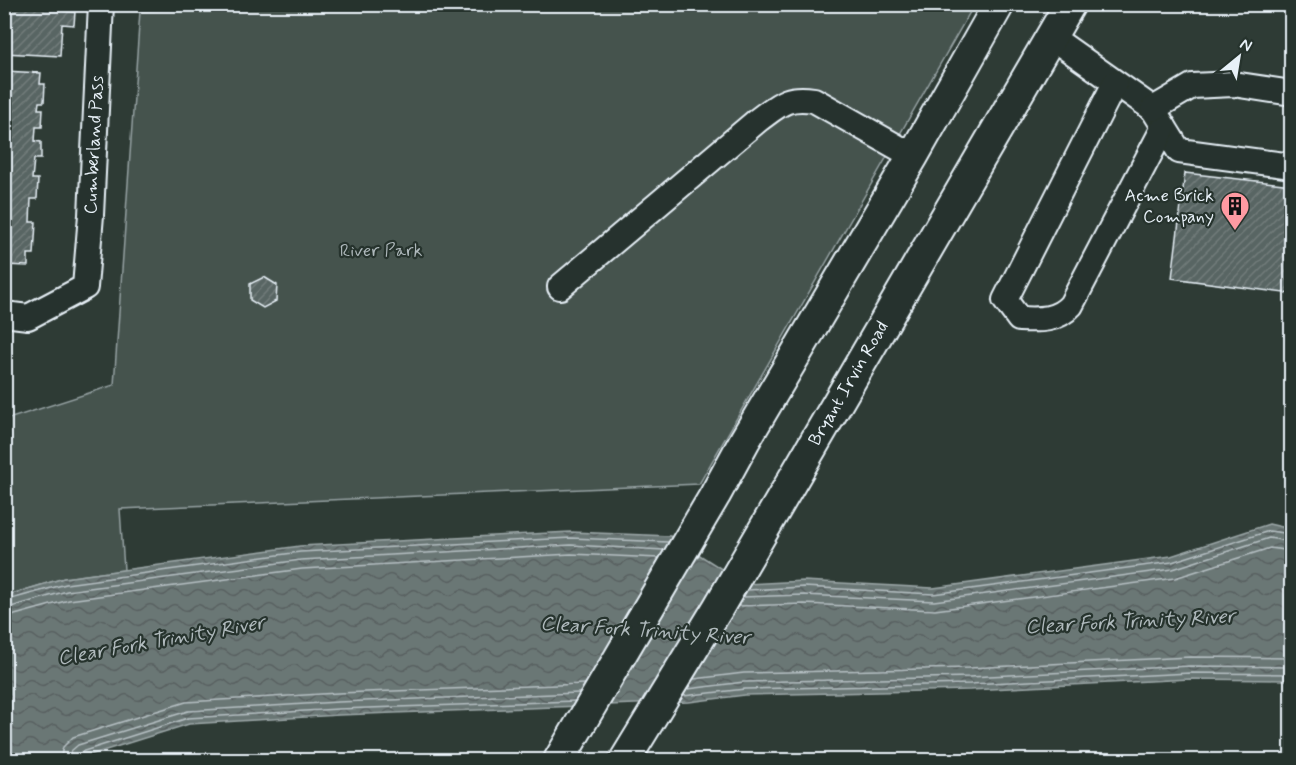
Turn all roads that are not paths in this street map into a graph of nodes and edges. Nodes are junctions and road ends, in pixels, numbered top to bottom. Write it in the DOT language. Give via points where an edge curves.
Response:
graph roads {
  1 [pos="101,4"];
  2 [pos="999,4"];
  3 [pos="1070,4"];
  4 [pos="1051,37"];
  5 [pos="1115,82"];
  6 [pos="1292,93"];
  7 [pos="1158,118"];
  8 [pos="913,156"];
  9 [pos="1292,166"];
  10 [pos="560,287"];
  11 [pos="4,314"];
  12 [pos="559,760"];
  13 [pos="625,760"];
  1 -- 11 [label="lane, Cumberland Pass" via="85,287 28,317"];
  2 -- 8 [label="main road"];
  3 -- 4 [label="main road, Bryant Irvin Road"];
  4 -- 5 [label="lane"];
  4 -- 13 [label="main road, Bryant Irvin Road"];
  5 -- 7 [label="lane"];
  5 -- 7 [label="lane" via="1005,300 1019,319 1062,315 1071,305"];
  6 -- 7 [label="lane" via="1233,84 1192,86"];
  7 -- 9 [label="lane" via="1179,151"];
  8 -- 10 [label="lane" via="814,100 787,100 758,120"];
  8 -- 12 [label="main road"];
}
